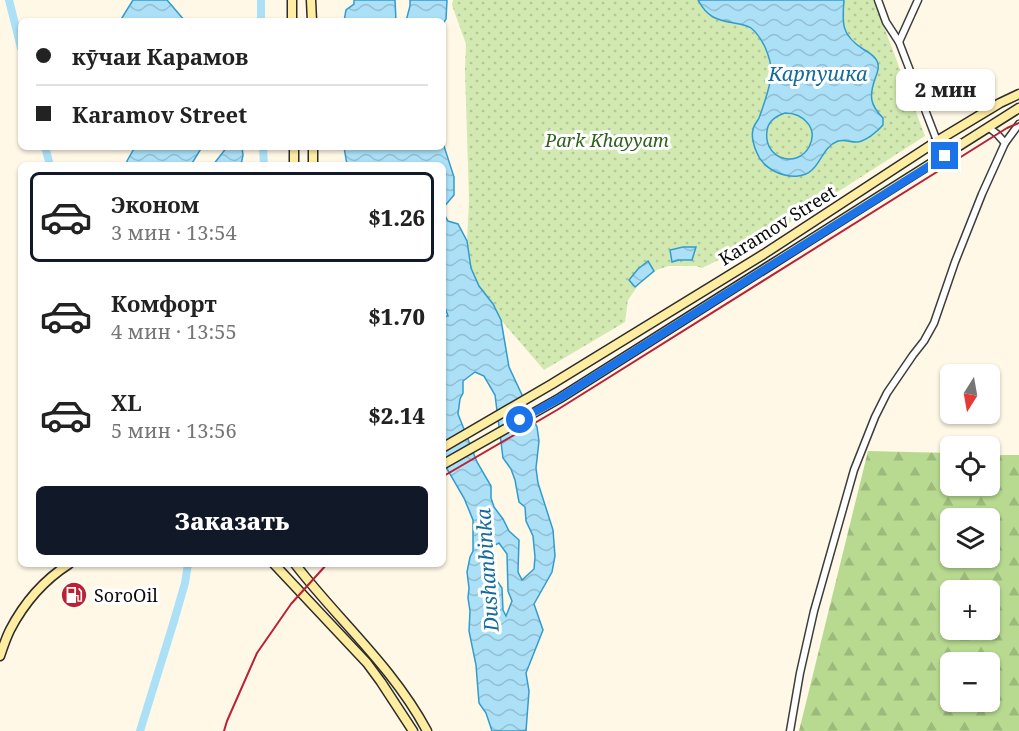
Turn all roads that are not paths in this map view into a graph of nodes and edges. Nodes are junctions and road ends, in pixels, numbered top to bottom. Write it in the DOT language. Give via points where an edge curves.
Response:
graph roads {
  1 [pos="292,0"];
  2 [pos="311,0"];
  3 [pos="878,0"];
  4 [pos="918,0"];
  5 [pos="292,18"];
  6 [pos="312,18"];
  7 [pos="899,42"];
  8 [pos="1019,94"];
  9 [pos="1019,108"];
  10 [pos="1019,124"];
  11 [pos="988,128"];
  12 [pos="937,141"];
  13 [pos="1005,143"];
  14 [pos="873,184"];
  15 [pos="880,196"];
  16 [pos="446,446"];
  17 [pos="446,463"];
  18 [pos="64,567"];
  19 [pos="277,567"];
  20 [pos="297,567"];
  21 [pos="0,656"];
  22 [pos="413,731"];
  23 [pos="427,731"];
  24 [pos="790,731"];
  1 -- 5 [label="main road"];
  2 -- 6 [label="main road"];
  3 -- 7 [label="street"];
  4 -- 7 [label="street"];
  7 -- 12 [label="street"];
  8 -- 12 [label="main road, Karamov Street"];
  9 -- 11 [label="main road, Karamov Street"];
  10 -- 13 [label="street"];
  11 -- 13 [label="street"];
  11 -- 15 [label="main road, Karamov Street"];
  12 -- 14 [label="main road, Karamov Street"];
  13 -- 24 [label="street" via="966,233 934,323 887,393 854,470 814,612"];
  14 -- 15 [label="main road"];
  14 -- 16 [label="main road, Karamov Street"];
  15 -- 17 [label="main road, Karamov Street" via="560,398"];
  18 -- 21 [label="main road" via="25,605"];
  19 -- 22 [label="main road" via="367,663"];
  20 -- 23 [label="main road" via="402,690"];
}
